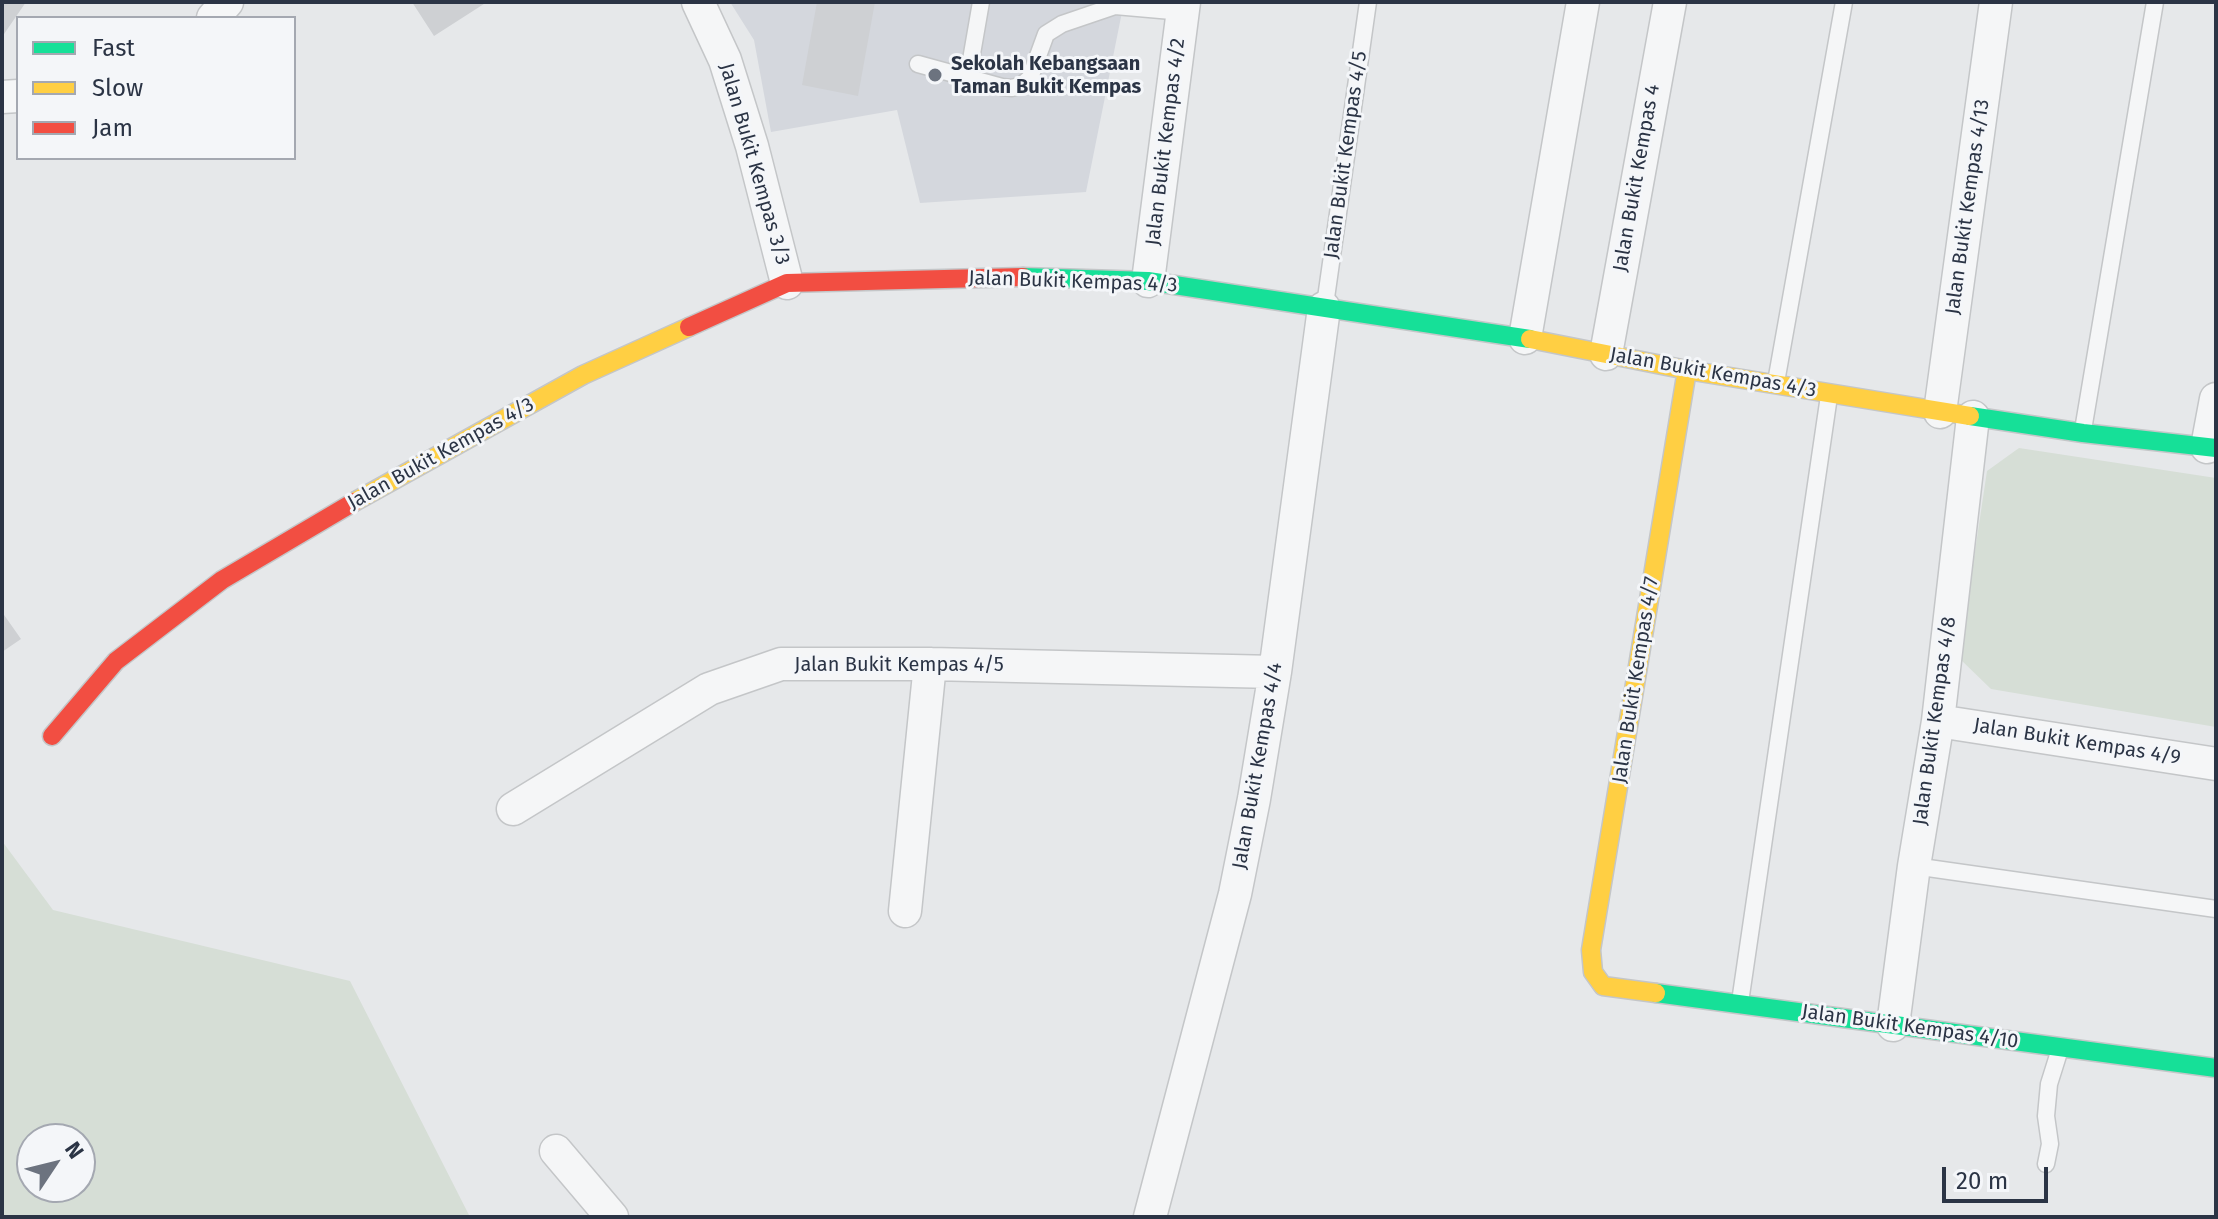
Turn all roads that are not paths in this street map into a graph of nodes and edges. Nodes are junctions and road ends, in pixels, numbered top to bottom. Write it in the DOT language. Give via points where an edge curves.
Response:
graph roads {
  1 [pos="698,2"];
  2 [pos="981,2"];
  3 [pos="1368,2"];
  4 [pos="1583,2"];
  5 [pos="1670,2"];
  6 [pos="1844,2"];
  7 [pos="1996,2"];
  8 [pos="2155,2"];
  9 [pos="1183,7"];
  10 [pos="918,64"];
  11 [pos="968,77"];
  12 [pos="1148,281"];
  13 [pos="787,283"];
  14 [pos="1324,308"];
  15 [pos="1525,338"];
  16 [pos="1606,354"];
  17 [pos="1687,370"];
  18 [pos="1775,385"];
  19 [pos="1829,394"];
  20 [pos="2216,399"];
  21 [pos="1940,412"];
  22 [pos="1973,417"];
  23 [pos="2083,433"];
  24 [pos="2211,447"];
  25 [pos="930,664"];
  26 [pos="1275,672"];
  27 [pos="1938,721"];
  28 [pos="52,736"];
  29 [pos="2216,764"];
  30 [pos="513,809"];
  31 [pos="1914,866"];
  32 [pos="2216,909"];
  33 [pos="905,911"];
  34 [pos="1603,986"];
  35 [pos="1740,1005"];
  36 [pos="1893,1025"];
  37 [pos="2060,1047"];
  38 [pos="2216,1068"];
  39 [pos="556,1151"];
  40 [pos="2046,1164"];
  41 [pos="612,1217"];
  42 [pos="1150,1217"];
  1 -- 13 [label="street, Jalan Bukit Kempas 3/3" via="725,60"];
  2 -- 11 [label="lane"];
  3 -- 14 [label="lane, Jalan Bukit Kempas 4/5"];
  4 -- 15 [label="street"];
  5 -- 16 [label="street, Jalan Bukit Kempas 4"];
  6 -- 18 [label="lane"];
  7 -- 21 [label="street, Jalan Bukit Kempas 4/13"];
  8 -- 23 [label="lane"];
  9 -- 11 [label="lane" via="1115,6 1053,27 1022,85 1002,87"];
  9 -- 12 [label="street, Jalan Bukit Kempas 4/2"];
  10 -- 11 [label="lane"];
  12 -- 13 [label="street, Jalan Bukit Kempas 4/3" via="1004,276"];
  12 -- 14 [label="street, Jalan Bukit Kempas 4/3"];
  13 -- 28 [label="street, Jalan Bukit Kempas 4/3" via="583,375 222,580 116,661"];
  14 -- 15 [label="street, Jalan Bukit Kempas 4/3"];
  14 -- 26 [label="street, Jalan Bukit Kempas 4/4"];
  15 -- 16 [label="street, Jalan Bukit Kempas 4/3"];
  16 -- 17 [label="street, Jalan Bukit Kempas 4/3"];
  17 -- 18 [label="street, Jalan Bukit Kempas 4/3"];
  17 -- 34 [label="street, Jalan Bukit Kempas 4/7" via="1591,950 1593,972"];
  18 -- 19 [label="street, Jalan Bukit Kempas 4/3"];
  19 -- 21 [label="street, Jalan Bukit Kempas 4/3"];
  19 -- 35 [label="lane"];
  20 -- 24 [label="street"];
  21 -- 22 [label="street, Jalan Bukit Kempas 4/3"];
  22 -- 23 [label="street, Jalan Bukit Kempas 4/3"];
  22 -- 27 [label="street, Jalan Bukit Kempas 4/8"];
  23 -- 24 [label="street, Jalan Bukit Kempas 4/3"];
  25 -- 26 [label="street, Jalan Bukit Kempas 4/5"];
  25 -- 30 [label="street, Jalan Bukit Kempas 4/5" via="781,664 723,684"];
  25 -- 33 [label="street"];
  26 -- 42 [label="street, Jalan Bukit Kempas 4/4" via="1235,894"];
  27 -- 29 [label="street, Jalan Bukit Kempas 4/9"];
  27 -- 31 [label="street, Jalan Bukit Kempas 4/8"];
  31 -- 32 [label="lane"];
  31 -- 36 [label="street, Jalan Bukit Kempas 4/8"];
  34 -- 35 [label="street, Jalan Bukit Kempas 4/10"];
  35 -- 36 [label="street, Jalan Bukit Kempas 4/10"];
  36 -- 37 [label="street, Jalan Bukit Kempas 4/10"];
  37 -- 38 [label="street, Jalan Bukit Kempas 4/10"];
  37 -- 40 [label="lane" via="2049,1084"];
  39 -- 41 [label="street"];
}
